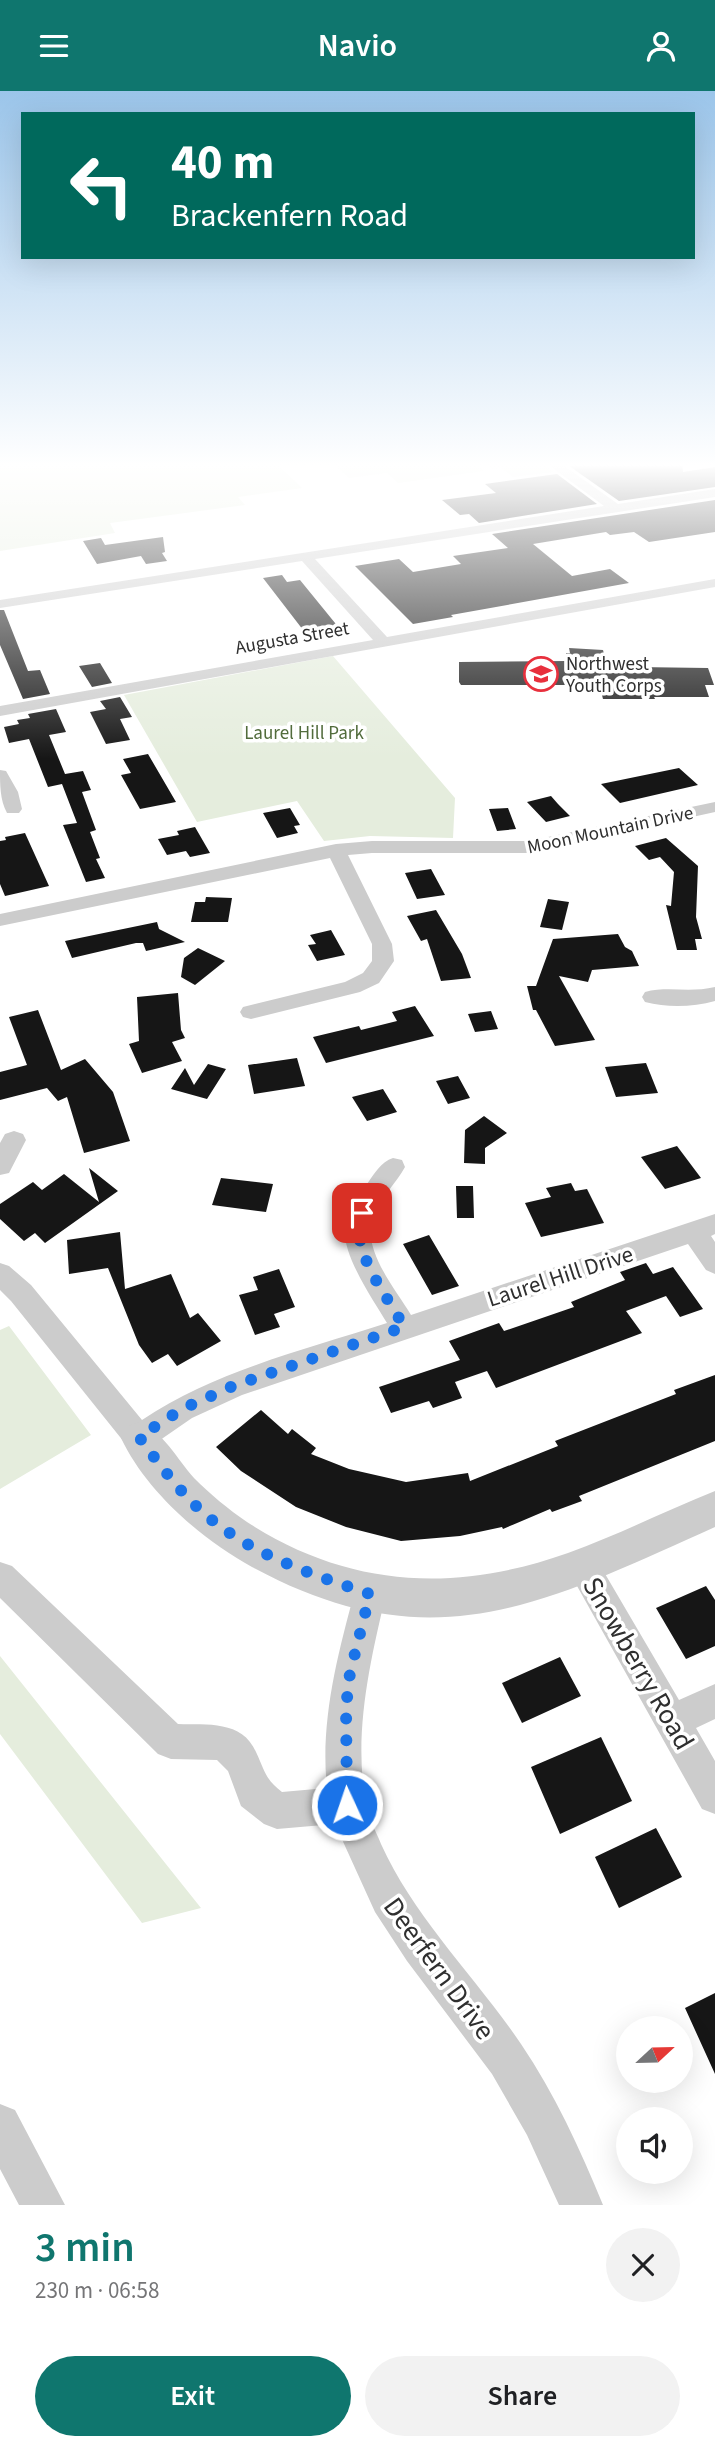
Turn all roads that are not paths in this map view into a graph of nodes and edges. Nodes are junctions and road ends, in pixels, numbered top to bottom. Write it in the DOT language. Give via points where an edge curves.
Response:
graph roads {
  1 [pos="276,562"];
  2 [pos="310,562"];
  3 [pos="715,583"];
  4 [pos="0,604"];
  5 [pos="383,642"];
  6 [pos="0,711"];
  7 [pos="0,775"];
  8 [pos="13,809"];
  9 [pos="712,811"];
  10 [pos="336,851"];
  11 [pos="0,920"];
  12 [pos="715,994"];
  13 [pos="653,997"];
  14 [pos="251,1012"];
  15 [pos="14,1140"];
  16 [pos="0,1166"];
  17 [pos="393,1167"];
  18 [pos="704,1228"];
  19 [pos="715,1263"];
  20 [pos="0,1274"];
  21 [pos="404,1327"];
  22 [pos="139,1437"];
  23 [pos="715,1509"];
  24 [pos="583,1566"];
  25 [pos="1,1577"];
  26 [pos="370,1594"];
  27 [pos="715,1701"];
  28 [pos="672,1721"];
  29 [pos="715,1796"];
  30 [pos="347,1805"];
  31 [pos="0,2125"];
  32 [pos="43,2205"];
  33 [pos="581,2205"];
  1 -- 4 [label="street"];
  2 -- 5 [label="street"];
  3 -- 5 [label="street, Augusta Street"];
  5 -- 6 [label="street, Augusta Street"];
  7 -- 8 [label="street"];
  9 -- 10 [label="street, Moon Mountain Drive" via="529,847"];
  10 -- 11 [label="street, Moon Mountain Drive"];
  10 -- 14 [label="street" via="382,944 383,961 371,978 352,987"];
  12 -- 13 [label="street" via="695,999"];
  15 -- 16 [label="street"];
  17 -- 21 [label="street" via="357,1226 360,1248"];
  18 -- 19 [label="street"];
  18 -- 21 [label="street, Laurel Hill Drive"];
  20 -- 22 [label="street" via="21,1293"];
  21 -- 22 [label="street, Laurel Hill Drive" via="233,1386 182,1409"];
  22 -- 26 [label="street" via="198,1508 233,1534 274,1560"];
  23 -- 24 [label="street"];
  24 -- 26 [label="street" via="515,1589 481,1594"];
  24 -- 28 [label="street, Snowberry Road"];
  25 -- 30 [label="street" via="171,1741 225,1743 242,1760 254,1793 277,1811"];
  26 -- 30 [label="street, Deerfern Drive" via="346,1707"];
  27 -- 28 [label="street"];
  28 -- 29 [label="street, Snowberry Road"];
  30 -- 33 [label="street, Deerfern Drive" via="374,1874 401,1922 496,2043 537,2111"];
  31 -- 32 [label="street"];
}
